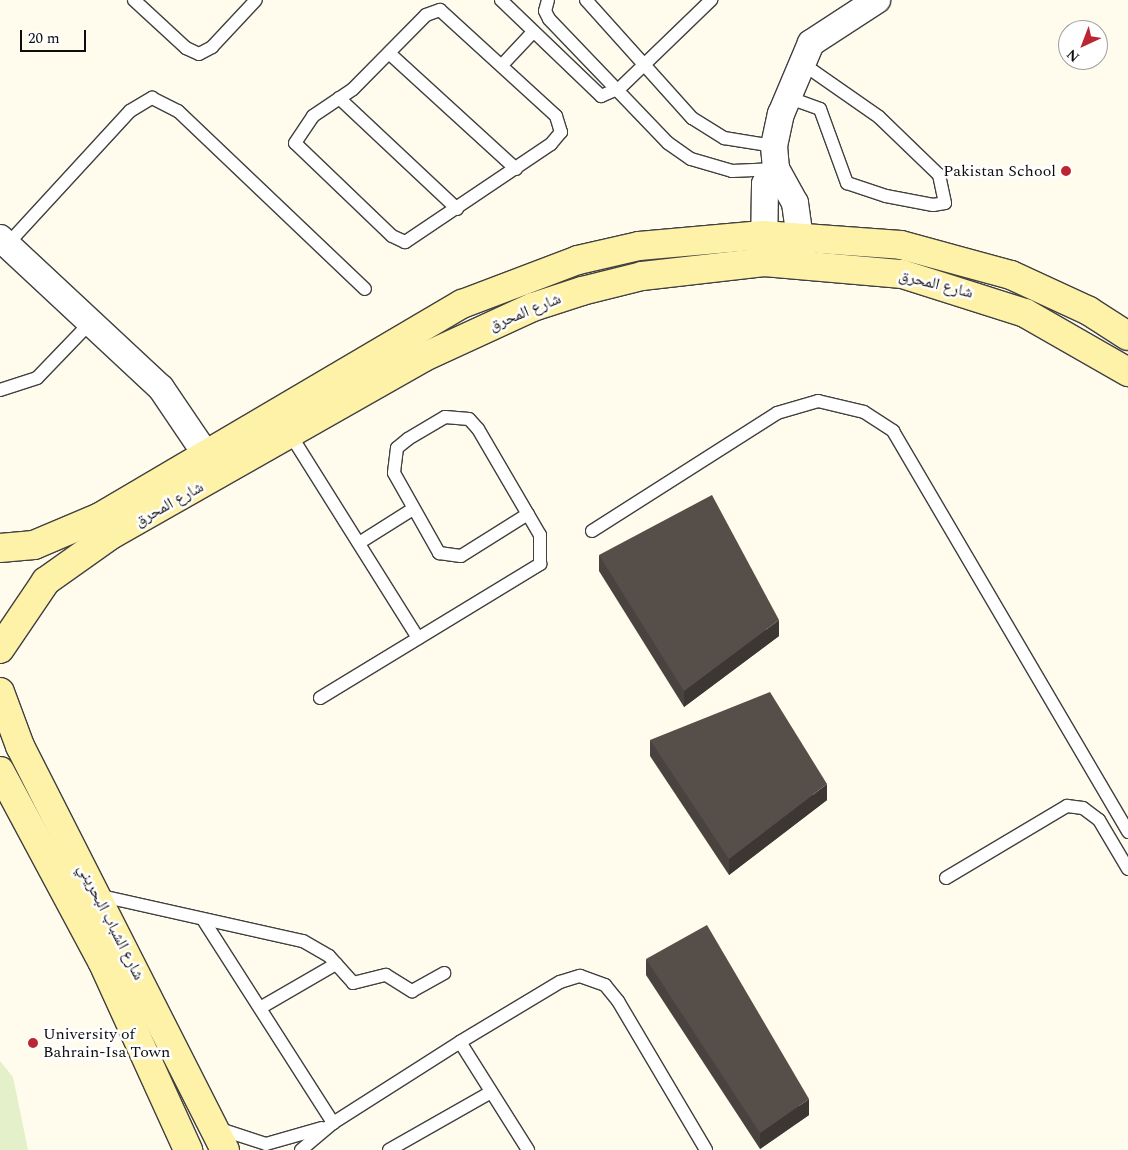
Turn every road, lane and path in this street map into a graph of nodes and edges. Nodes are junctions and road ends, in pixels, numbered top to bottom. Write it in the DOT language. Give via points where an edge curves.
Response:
graph roads {
  1 [pos="134,0"];
  2 [pos="256,0"];
  3 [pos="501,0"];
  4 [pos="548,0"];
  5 [pos="586,0"];
  6 [pos="711,0"];
  7 [pos="877,0"];
  8 [pos="533,32"];
  9 [pos="390,52"];
  10 [pos="647,63"];
  11 [pos="503,64"];
  12 [pos="798,68"];
  13 [pos="620,88"];
  14 [pos="787,97"];
  15 [pos="339,98"];
  16 [pos="775,158"];
  17 [pos="516,169"];
  18 [pos="457,209"];
  19 [pos="763,235"];
  20 [pos="803,236"];
  21 [pos="2,244"];
  22 [pos="764,262"];
  23 [pos="803,264"];
  24 [pos="366,289"];
  25 [pos="90,323"];
  26 [pos="1128,336"];
  27 [pos="1128,372"];
  28 [pos="0,390"];
  29 [pos="290,434"];
  30 [pos="205,453"];
  31 [pos="413,509"];
  32 [pos="528,514"];
  33 [pos="592,531"];
  34 [pos="359,543"];
  35 [pos="0,548"];
  36 [pos="418,638"];
  37 [pos="0,649"];
  38 [pos="0,692"];
  39 [pos="320,698"];
  40 [pos="0,772"];
  41 [pos="0,807"];
  42 [pos="1128,832"];
  43 [pos="1128,869"];
  44 [pos="946,878"];
  45 [pos="97,895"];
  46 [pos="204,921"];
  47 [pos="102,961"];
  48 [pos="336,964"];
  49 [pos="444,973"];
  50 [pos="260,1008"];
  51 [pos="460,1042"];
  52 [pos="491,1092"];
  53 [pos="213,1123"];
  54 [pos="333,1123"];
  55 [pos="188,1150"];
  56 [pos="225,1150"];
  57 [pos="301,1150"];
  58 [pos="389,1150"];
  59 [pos="528,1150"];
  60 [pos="706,1150"];
  1 -- 2 [label="lane" via="186,48 199,54 212,47"];
  3 -- 8 [label="lane"];
  4 -- 13 [label="lane" via="545,11 549,19"];
  5 -- 10 [label="lane"];
  6 -- 10 [label="lane"];
  7 -- 12 [label="street" via="822,34"];
  8 -- 11 [label="lane"];
  8 -- 13 [label="lane" via="594,93 608,94"];
  9 -- 11 [label="lane" via="426,15 440,10"];
  9 -- 15 [label="lane"];
  9 -- 17 [label="lane"];
  10 -- 13 [label="lane"];
  10 -- 16 [label="lane" via="692,118 708,130"];
  11 -- 17 [label="lane" via="561,124 558,137"];
  12 -- 14 [label="street"];
  12 -- 14 [label="lane" via="813,71 879,118 940,174 945,203 933,205 886,196 847,183 820,109"];
  13 -- 16 [label="lane" via="668,143 691,159 732,171"];
  14 -- 16 [label="street"];
  15 -- 18 [label="lane"];
  15 -- 18 [label="lane" via="300,129 295,142 302,154 398,241 411,240"];
  16 -- 19 [label="street" via="765,184"];
  16 -- 20 [label="street" via="788,185"];
  17 -- 18 [label="lane"];
  19 -- 20 [label="street, شارع المحرق"];
  19 -- 22 [label="street"];
  19 -- 30 [label="street, شارع المحرق" via="639,246 519,279 403,335"];
  20 -- 23 [label="street"];
  20 -- 26 [label="street, شارع المحرق" via="901,245 975,263 1046,290"];
  21 -- 24 [label="lane" via="130,111 152,98 178,111"];
  21 -- 25 [label="street"];
  22 -- 23 [label="street, شارع المحرق"];
  22 -- 29 [label="street, شارع المحرق" via="642,276 533,306 422,358"];
  23 -- 27 [label="street, شارع المحرق" via="902,274 985,296 1064,332"];
  25 -- 28 [label="lane" via="37,378"];
  25 -- 30 [label="street" via="161,388"];
  29 -- 34 [label="lane"];
  29 -- 37 [label="street, شارع المحرق" via="82,554 46,581"];
  30 -- 35 [label="street, شارع المحرق" via="63,535 34,545"];
  31 -- 32 [label="lane" via="439,553 450,558 461,556"];
  31 -- 32 [label="lane" via="394,473 397,448 445,417 457,415 478,429"];
  31 -- 34 [label="lane"];
  32 -- 36 [label="lane" via="540,535 540,564"];
  33 -- 42 [label="lane" via="777,413 818,401 864,412 893,431"];
  34 -- 36 [label="lane"];
  36 -- 39 [label="lane"];
  38 -- 45 [label="street, شارع الشباب البحريني" via="20,746"];
  40 -- 47 [label="street, شارع الشباب البحريني"];
  41 -- 47 [label="street"];
  43 -- 44 [label="lane" via="1099,820 1083,808 1067,806"];
  45 -- 46 [label="lane"];
  45 -- 53 [label="street, شارع الشباب البحريني"];
  46 -- 48 [label="lane" via="302,941 321,949"];
  46 -- 50 [label="lane"];
  47 -- 55 [label="street, شارع الشباب البحريني"];
  48 -- 49 [label="lane" via="353,983 386,975 405,991"];
  48 -- 50 [label="lane"];
  50 -- 54 [label="lane"];
  51 -- 52 [label="lane"];
  51 -- 54 [label="lane"];
  51 -- 60 [label="lane" via="560,982 580,976 593,978 605,985 618,1001"];
  52 -- 58 [label="lane"];
  52 -- 59 [label="lane"];
  53 -- 54 [label="lane" via="237,1138 266,1144"];
  53 -- 56 [label="street, شارع الشباب البحريني"];
  54 -- 57 [label="lane"];
}
